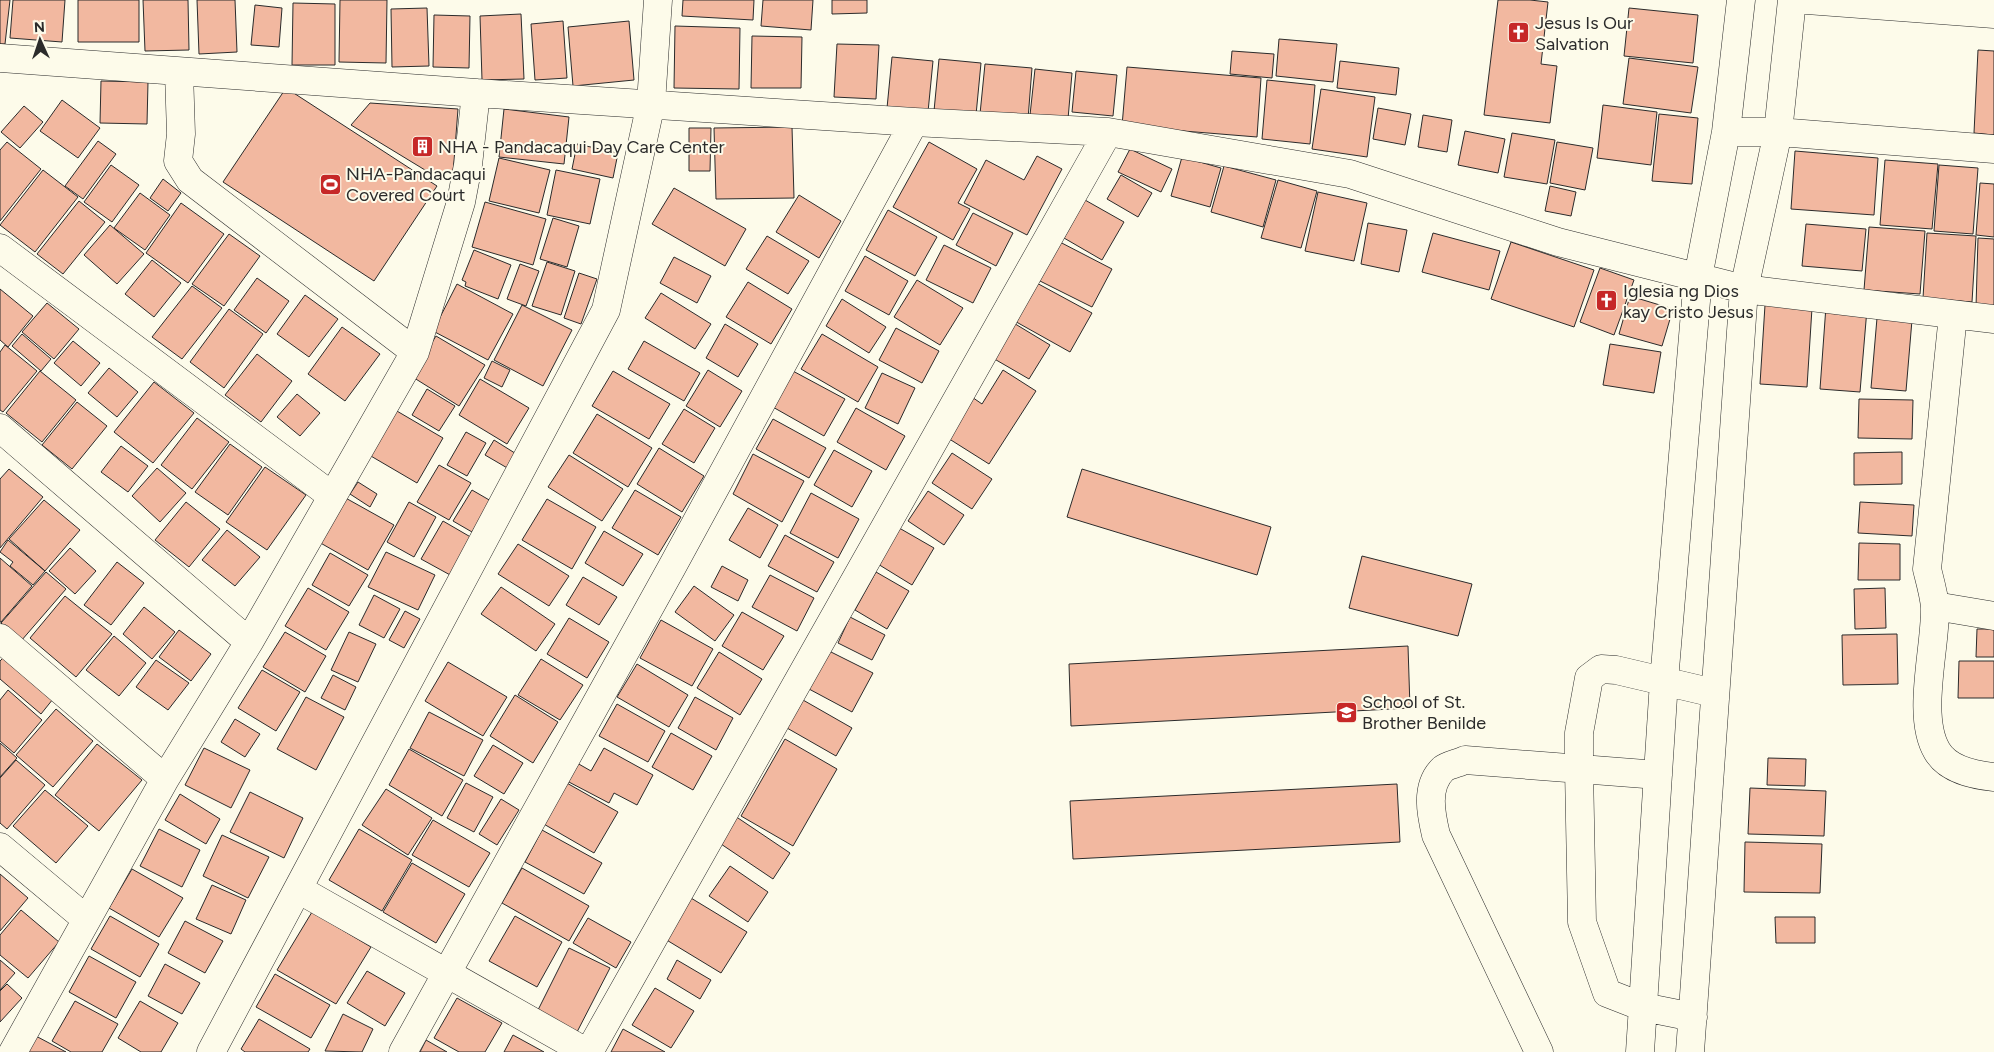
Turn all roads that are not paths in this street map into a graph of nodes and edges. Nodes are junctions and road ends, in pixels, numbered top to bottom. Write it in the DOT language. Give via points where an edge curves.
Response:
graph roads {
  1 [pos="658,0"];
  2 [pos="1741,0"];
  3 [pos="1792,0"];
  4 [pos="1808,0"];
  5 [pos="1994,14"];
  6 [pos="0,58"];
  7 [pos="179,72"];
  8 [pos="476,93"];
  9 [pos="651,103"];
  10 [pos="914,122"];
  11 [pos="1108,132"];
  12 [pos="1726,132"];
  13 [pos="1778,132"];
  14 [pos="1994,149"];
  15 [pos="0,248"];
  16 [pos="1698,277"];
  17 [pos="1744,289"];
  18 [pos="1953,315"];
  19 [pos="1994,319"];
  20 [pos="415,352"];
  21 [pos="0,428"];
  22 [pos="332,496"];
  23 [pos="1935,606"];
  24 [pos="1994,616"];
  25 [pos="0,638"];
  26 [pos="249,642"];
  27 [pos="1664,681"];
  28 [pos="1714,692"];
  29 [pos="1579,769"];
  30 [pos="1658,775"];
  31 [pos="1994,777"];
  32 [pos="165,779"];
  33 [pos="0,847"];
  34 [pos="298,889"];
  35 [pos="86,919"];
  36 [pos="447,973"];
  37 [pos="1643,1007"];
  38 [pos="1692,1017"];
  39 [pos="13,1052"];
  40 [pos="211,1052"];
  41 [pos="403,1052"];
  42 [pos="588,1052"];
  43 [pos="1539,1052"];
  44 [pos="1640,1052"];
  45 [pos="1690,1052"];
  1 -- 9 [label="street"];
  2 -- 12 [label="street"];
  3 -- 13 [label="street"];
  4 -- 5 [label="street"];
  6 -- 7 [label="street"];
  7 -- 8 [label="street"];
  7 -- 20 [label="street" via="181,134 178,161 190,180"];
  8 -- 9 [label="street"];
  8 -- 20 [label="street" via="461,202"];
  9 -- 10 [label="street"];
  9 -- 34 [label="street" via="606,310"];
  10 -- 11 [label="street"];
  10 -- 36 [label="street"];
  11 -- 16 [label="street" via="1350,174 1558,242"];
  11 -- 42 [label="street"];
  12 -- 13 [label="street"];
  12 -- 16 [label="street"];
  13 -- 14 [label="street"];
  13 -- 17 [label="street"];
  15 -- 22 [label="street"];
  16 -- 17 [label="street"];
  16 -- 27 [label="street"];
  17 -- 18 [label="street"];
  17 -- 28 [label="street"];
  18 -- 19 [label="street"];
  18 -- 23 [label="street" via="1927,569"];
  20 -- 22 [label="street"];
  21 -- 26 [label="street"];
  22 -- 26 [label="street"];
  23 -- 24 [label="street"];
  23 -- 31 [label="street" via="1928,699 1932,740 1937,753 1952,766 1976,775"];
  25 -- 32 [label="street"];
  26 -- 32 [label="street"];
  27 -- 28 [label="street"];
  27 -- 29 [label="street" via="1601,669 1590,678 1579,733"];
  27 -- 30 [label="street"];
  28 -- 38 [label="street"];
  29 -- 30 [label="street"];
  29 -- 37 [label="street" via="1582,922 1606,993"];
  29 -- 43 [label="street" via="1465,760 1443,768 1434,784 1430,809 1436,834"];
  30 -- 37 [label="street"];
  32 -- 35 [label="street"];
  33 -- 35 [label="street"];
  34 -- 36 [label="street"];
  34 -- 40 [label="street"];
  35 -- 39 [label="street"];
  36 -- 41 [label="street"];
  36 -- 42 [label="street"];
  37 -- 38 [label="street"];
  37 -- 44 [label="street"];
  38 -- 45 [label="street"];
}
